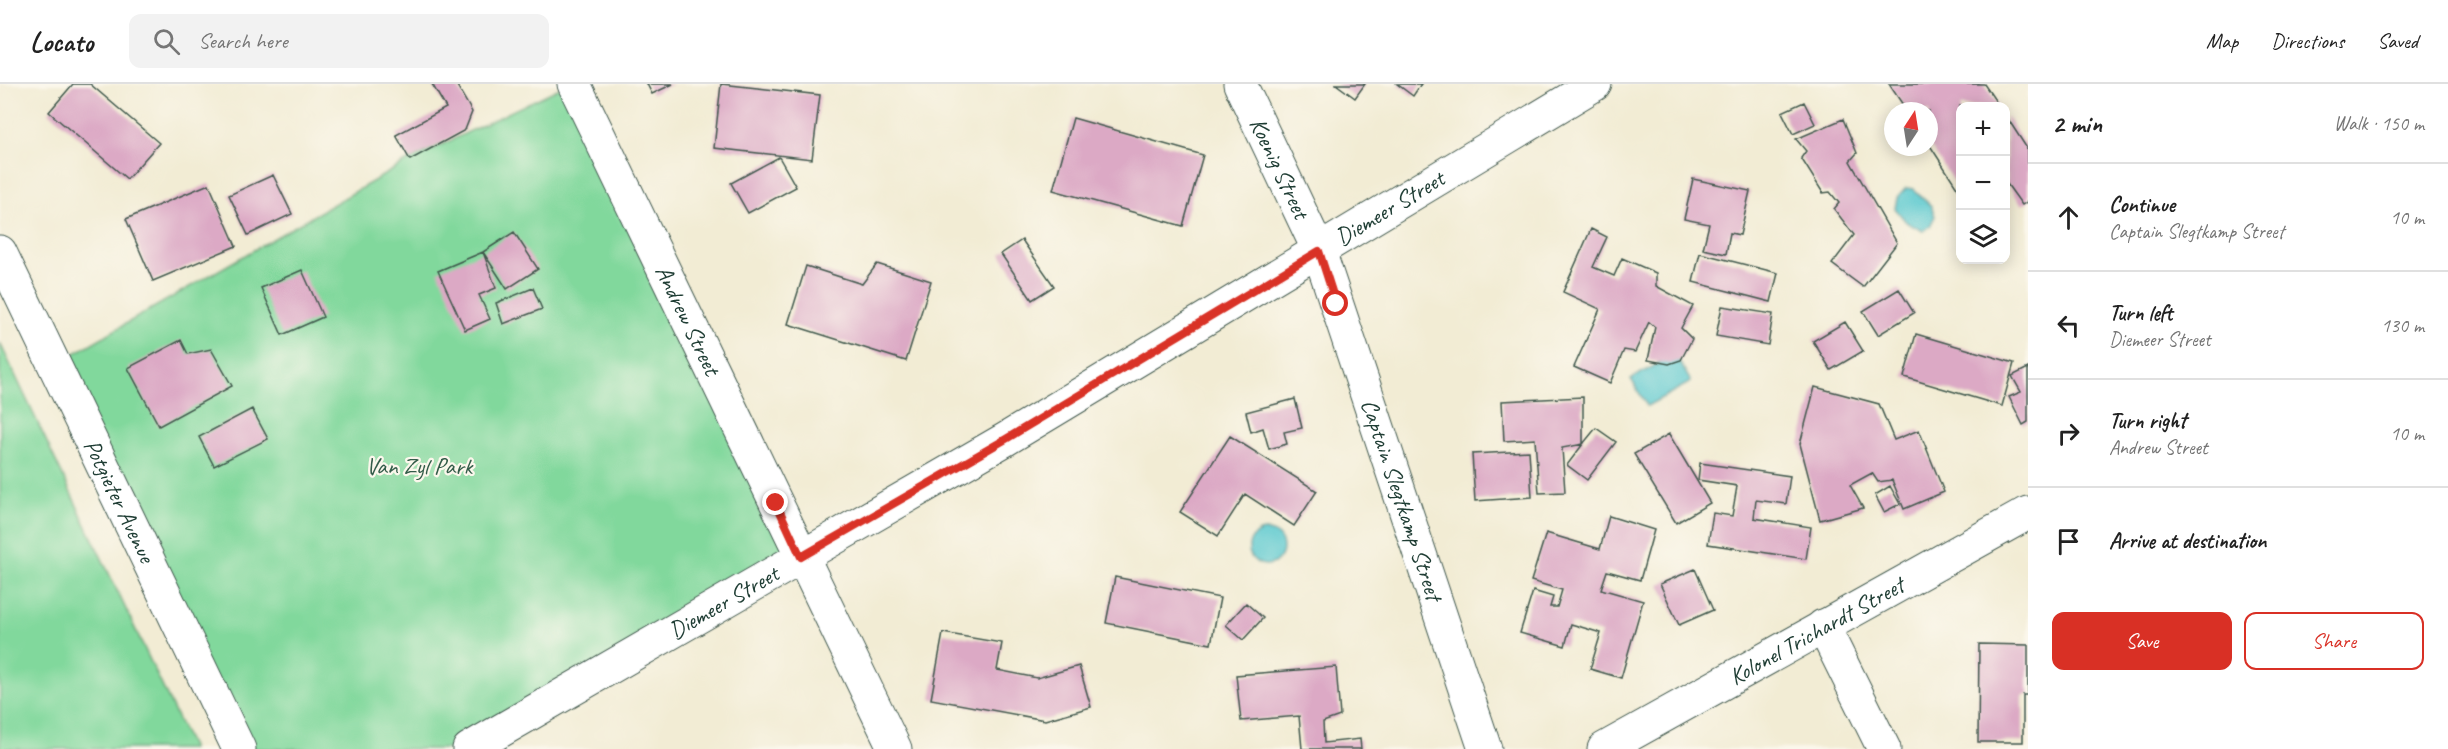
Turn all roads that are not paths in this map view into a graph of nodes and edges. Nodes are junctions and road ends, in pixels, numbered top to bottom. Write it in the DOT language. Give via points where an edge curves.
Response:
graph roads {
  1 [pos="574,84"];
  2 [pos="1240,84"];
  3 [pos="1595,84"];
  4 [pos="1319,251"];
  5 [pos="0,252"];
  6 [pos="2028,513"];
  7 [pos="801,557"];
  8 [pos="1823,626"];
  9 [pos="239,749"];
  10 [pos="469,749"];
  11 [pos="895,749"];
  12 [pos="1485,749"];
  13 [pos="1604,749"];
  14 [pos="1884,749"];
  1 -- 7 [label="street, Andrew Street"];
  2 -- 4 [label="street, Koenig Street"];
  3 -- 4 [label="street, Diemeer Street"];
  4 -- 7 [label="street, Diemeer Street"];
  4 -- 12 [label="street, Captain Slegtkamp Street"];
  5 -- 9 [label="street, Potgieter Avenue"];
  6 -- 8 [label="street, Kolonel Trichardt Street"];
  7 -- 10 [label="street, Diemeer Street"];
  7 -- 11 [label="street, Andrew Street"];
  8 -- 13 [label="street, Kolonel Trichardt Street"];
  8 -- 14 [label="street"];
}
